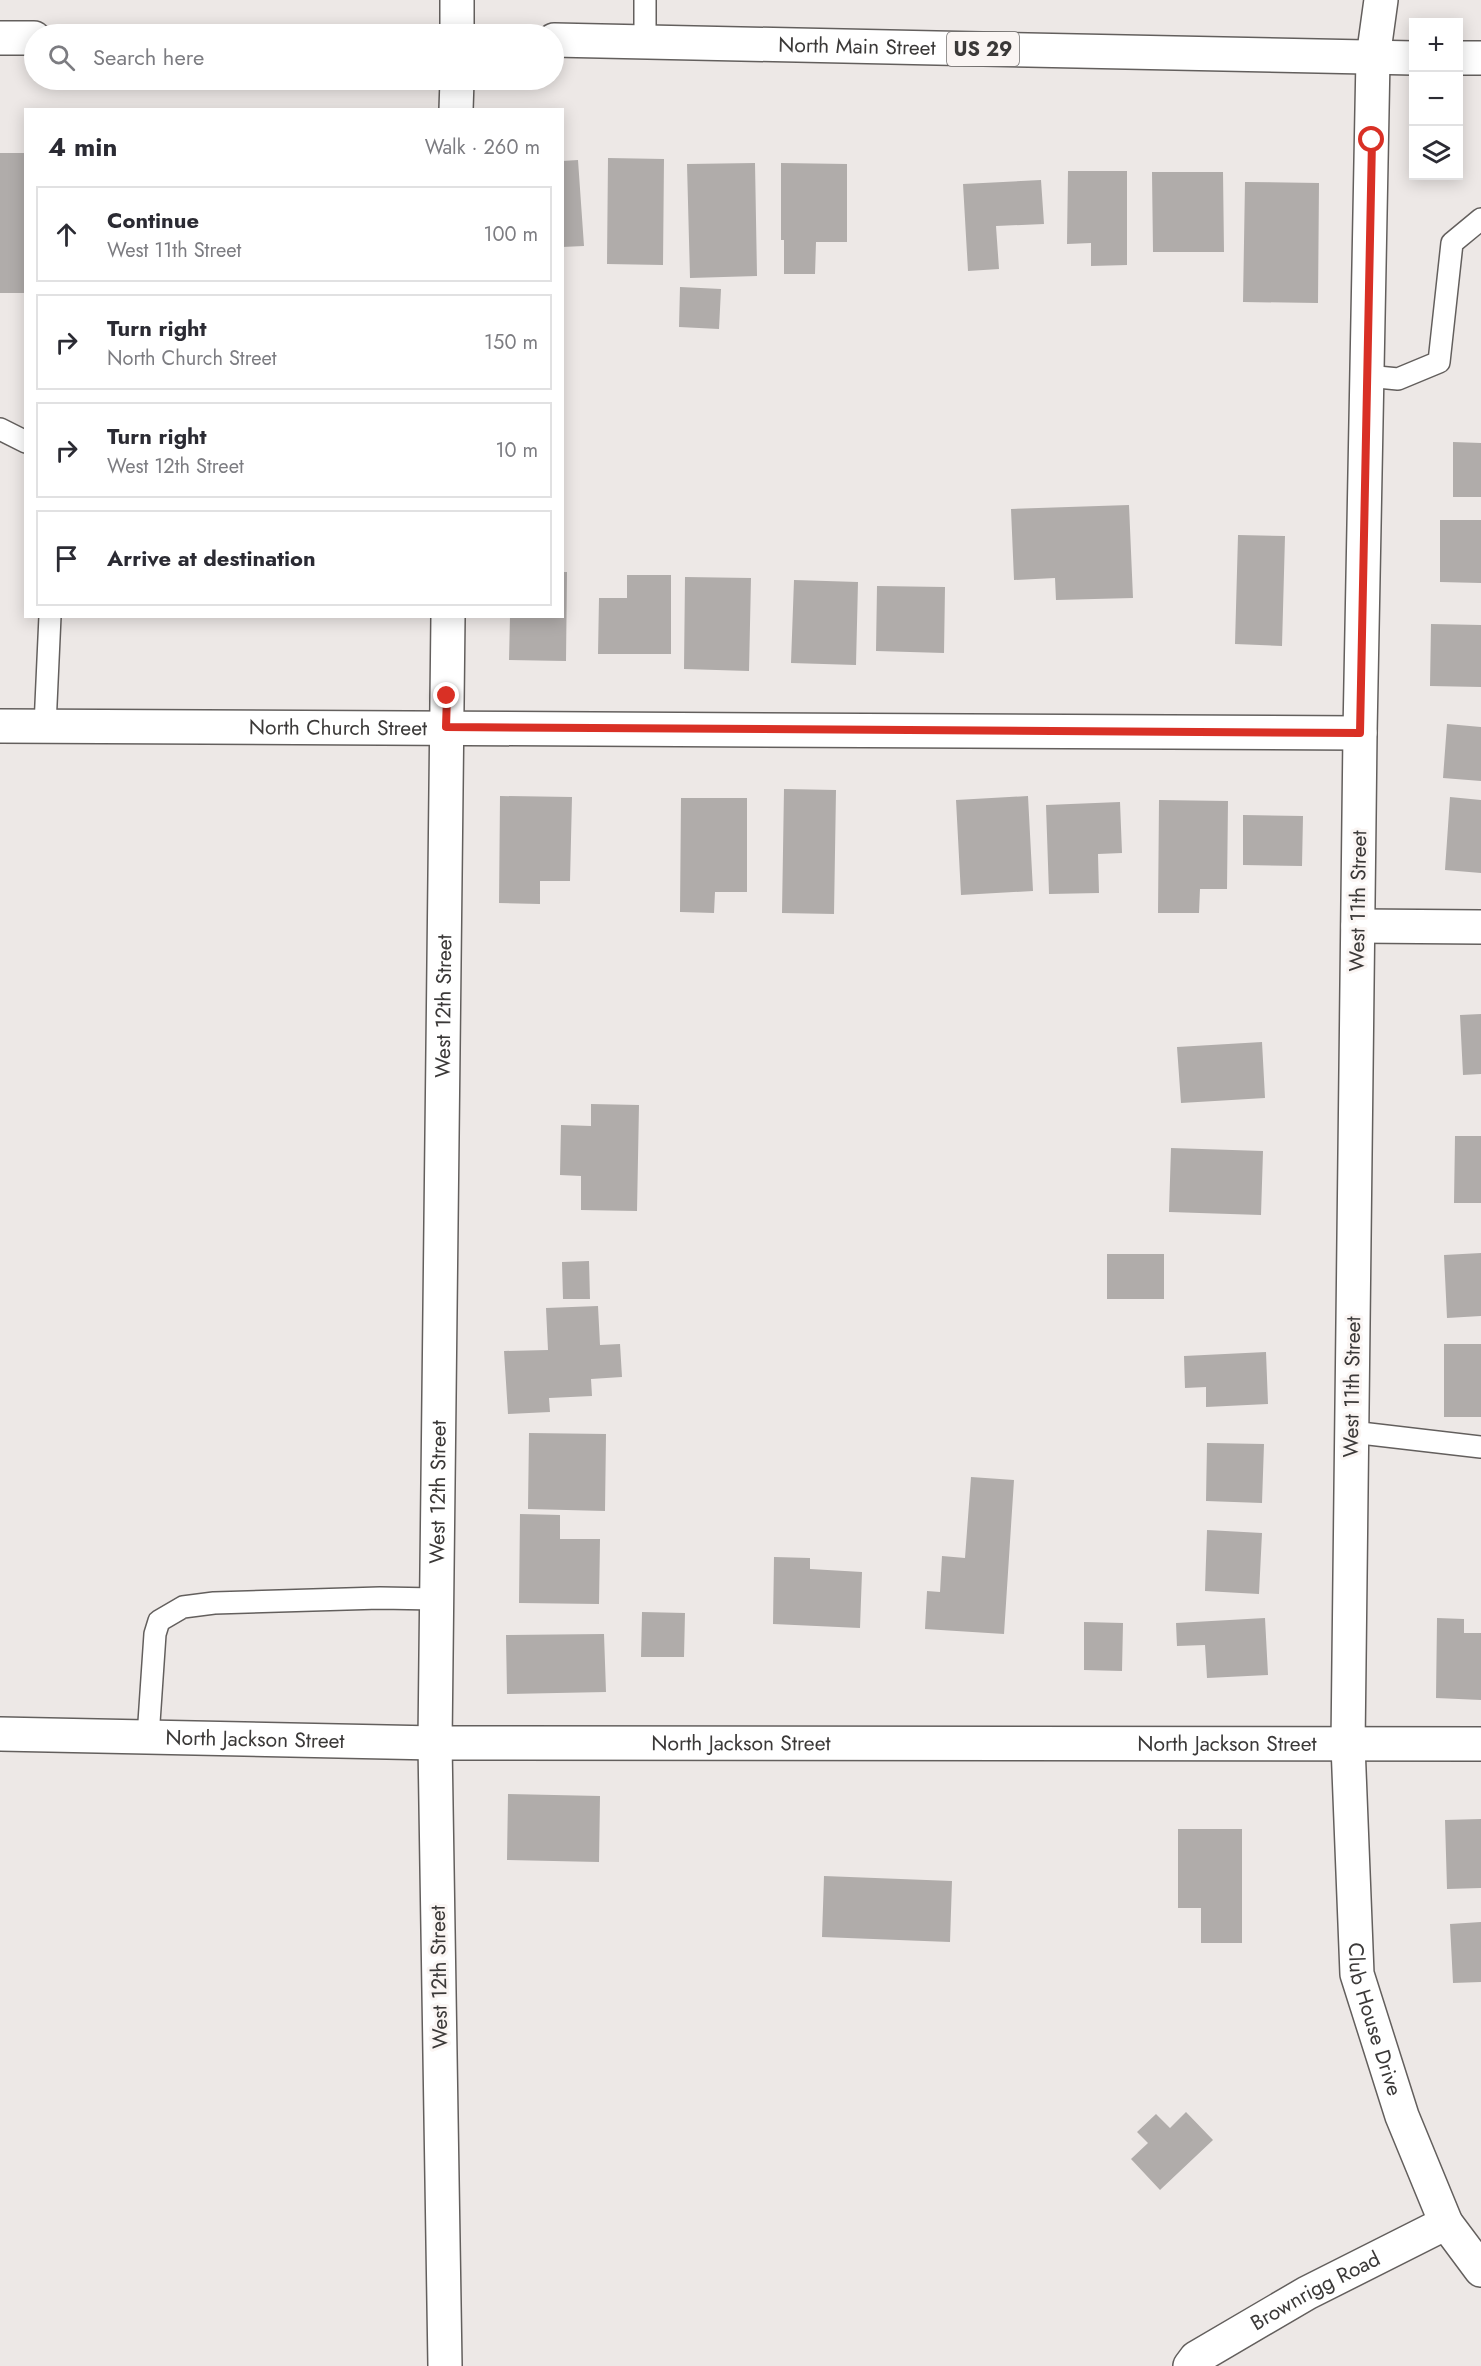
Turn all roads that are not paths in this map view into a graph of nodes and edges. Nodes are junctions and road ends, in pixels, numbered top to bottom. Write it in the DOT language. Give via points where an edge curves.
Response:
graph roads {
  1 [pos="457,0"];
  2 [pos="645,0"];
  3 [pos="1381,0"];
  4 [pos="457,24"];
  5 [pos="0,38"];
  6 [pos="24,38"];
  7 [pos="564,40"];
  8 [pos="645,42"];
  9 [pos="1373,58"];
  10 [pos="1409,58"];
  11 [pos="1463,58"];
  12 [pos="1481,58"];
  13 [pos="457,90"];
  14 [pos="456,108"];
  15 [pos="1481,219"];
  16 [pos="1367,376"];
  17 [pos="0,429"];
  18 [pos="24,441"];
  19 [pos="50,618"];
  20 [pos="448,618"];
  21 [pos="0,726"];
  22 [pos="45,726"];
  23 [pos="446,727"];
  24 [pos="1360,733"];
  25 [pos="1358,926"];
  26 [pos="1481,927"];
  27 [pos="1352,1432"];
  28 [pos="1481,1447"];
  29 [pos="436,1599"];
  30 [pos="0,1734"];
  31 [pos="148,1737"];
  32 [pos="435,1743"];
  33 [pos="1481,1744"];
  34 [pos="1348,1745"];
  35 [pos="1446,2223"];
  36 [pos="1481,2270"];
  37 [pos="445,2366"];
  38 [pos="1190,2366"];
  1 -- 4 [label="street"];
  2 -- 8 [label="lane"];
  3 -- 9 [label="street, West 11th Street"];
  5 -- 6 [label="street"];
  7 -- 8 [label="street, North Main Street / US 29"];
  8 -- 9 [label="street, North Main Street / US 29"];
  9 -- 10 [label="street, North Main Street / US 29"];
  9 -- 16 [label="street, West 11th Street"];
  11 -- 12 [label="street"];
  13 -- 14 [label="street"];
  15 -- 16 [label="lane" via="1452,243 1439,362 1398,379"];
  16 -- 24 [label="street, West 11th Street"];
  17 -- 18 [label="lane"];
  19 -- 22 [label="lane"];
  20 -- 23 [label="street, West 12th Street"];
  21 -- 22 [label="street, North Church Street"];
  22 -- 23 [label="street, North Church Street"];
  23 -- 24 [label="street, North Church Street"];
  23 -- 29 [label="street, West 12th Street"];
  24 -- 25 [label="street, West 11th Street"];
  25 -- 26 [label="street"];
  25 -- 27 [label="street, West 11th Street"];
  27 -- 28 [label="lane"];
  27 -- 34 [label="street, West 11th Street"];
  29 -- 31 [label="lane" via="238,1602 183,1607 159,1621 155,1634"];
  29 -- 32 [label="street, West 12th Street"];
  30 -- 31 [label="street, North Jackson Street"];
  31 -- 32 [label="street, North Jackson Street"];
  32 -- 34 [label="street, North Jackson Street"];
  32 -- 37 [label="street, West 12th Street"];
  33 -- 34 [label="street, North Jackson Street"];
  34 -- 35 [label="street, Club House Drive" via="1357,1974 1402,2116"];
  35 -- 36 [label="street, Club House Drive"];
  35 -- 38 [label="street, Brownrigg Road" via="1307,2293 1196,2358"];
}
